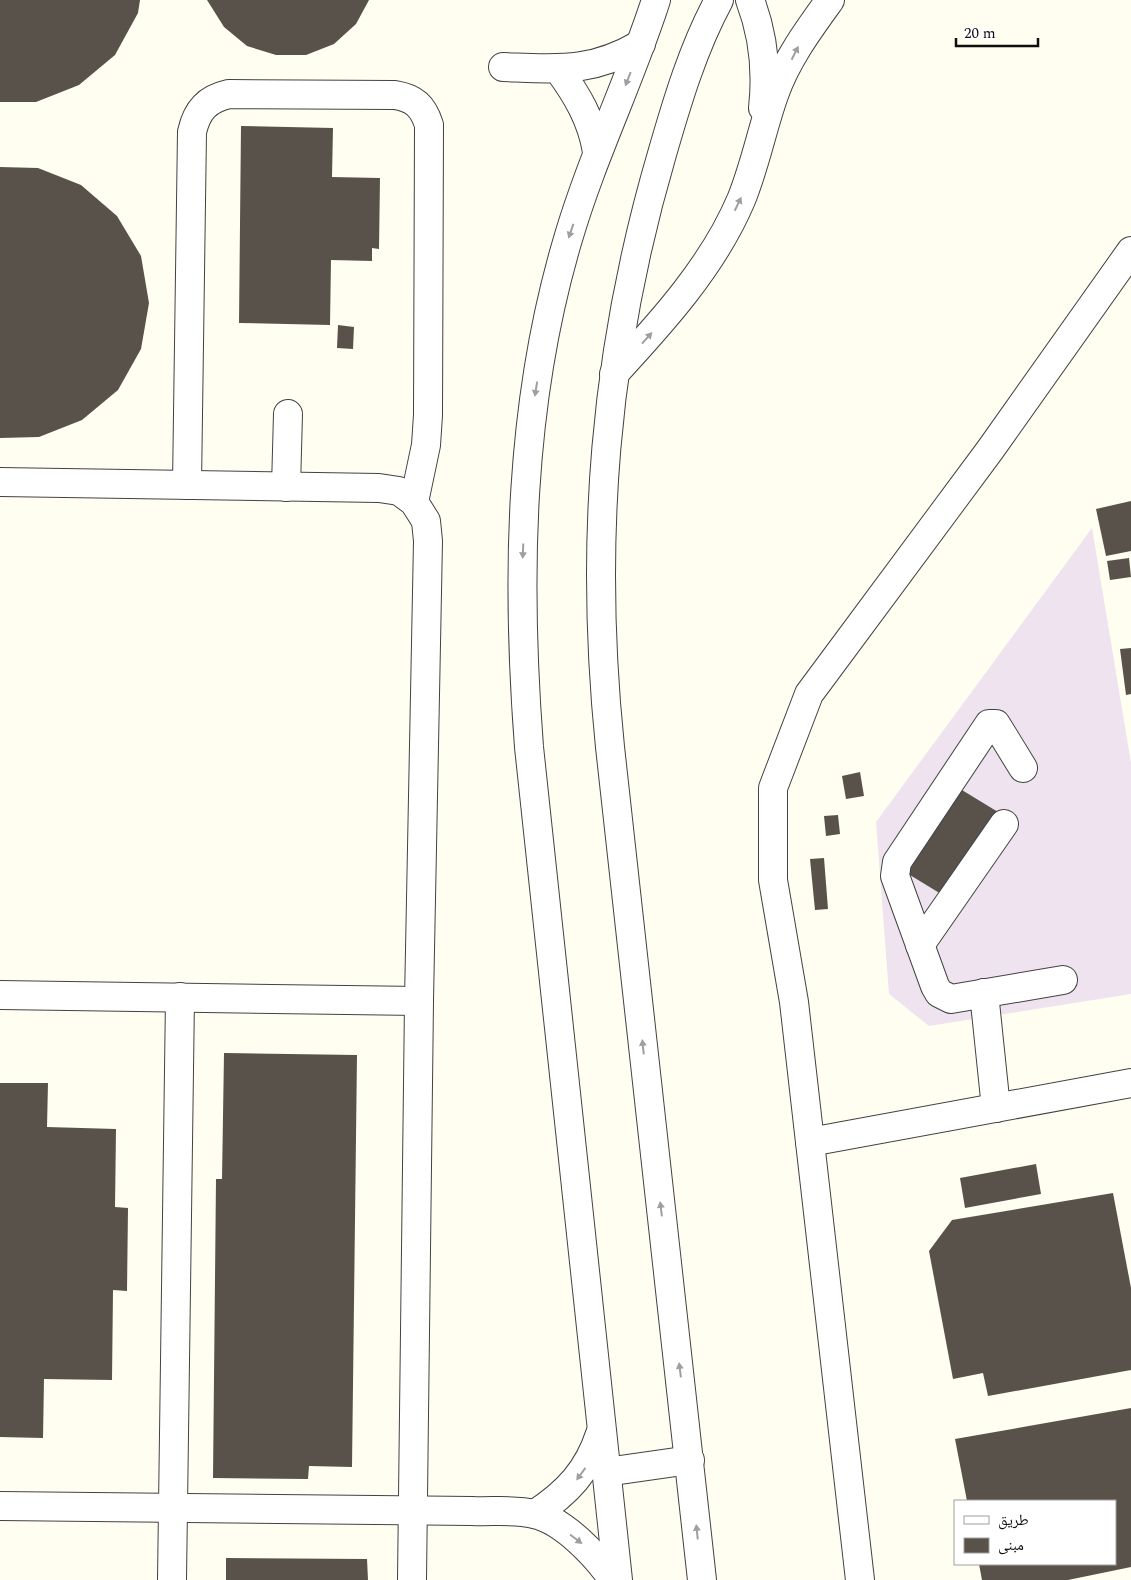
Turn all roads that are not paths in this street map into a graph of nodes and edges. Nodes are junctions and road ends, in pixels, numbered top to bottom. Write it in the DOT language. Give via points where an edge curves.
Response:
graph roads {
  1 [pos="656,0"];
  2 [pos="719,0"];
  3 [pos="750,0"];
  4 [pos="830,0"];
  5 [pos="641,44"];
  6 [pos="503,67"];
  7 [pos="558,69"];
  8 [pos="759,147"];
  9 [pos="597,152"];
  10 [pos="1131,252"];
  11 [pos="614,374"];
  12 [pos="288,414"];
  13 [pos="0,482"];
  14 [pos="187,485"];
  15 [pos="286,487"];
  16 [pos="414,502"];
  17 [pos="1023,768"];
  18 [pos="1004,824"];
  19 [pos="920,945"];
  20 [pos="1063,980"];
  21 [pos="0,994"];
  22 [pos="984,994"];
  23 [pos="180,997"];
  24 [pos="418,1001"];
  25 [pos="1131,1083"];
  26 [pos="996,1108"];
  27 [pos="810,1142"];
  28 [pos="601,1430"];
  29 [pos="690,1460"];
  30 [pos="606,1472"];
  31 [pos="0,1506"];
  32 [pos="173,1508"];
  33 [pos="412,1511"];
  34 [pos="535,1514"];
  35 [pos="172,1580"];
  36 [pos="412,1580"];
  37 [pos="613,1580"];
  38 [pos="618,1580"];
  39 [pos="702,1580"];
  40 [pos="860,1580"];
  1 -- 5 [label="street"];
  2 -- 11 [label="street" via="703,31 653,185"];
  3 -- 8 [label="street" via="764,58"];
  8 -- 4 [label="street, one-way" via="775,93 800,43"];
  5 -- 7 [label="street" via="601,63"];
  5 -- 9 [label="street, one-way"];
  6 -- 7 [label="street"];
  7 -- 9 [label="street" via="585,111"];
  11 -- 8 [label="street, one-way" via="650,335 714,251 741,200"];
  9 -- 28 [label="street, one-way" via="568,239 546,329 532,419 521,583 529,747"];
  10 -- 27 [label="street" via="990,450 809,694 773,788 773,880 794,1002"];
  29 -- 11 [label="street, one-way" via="603,686 600,555"];
  12 -- 15 [label="street"];
  13 -- 14 [label="street"];
  14 -- 15 [label="street"];
  14 -- 16 [label="street" via="192,132 195,118 215,97 229,94 395,95 418,103 429,125 428,415 422,474"];
  15 -- 16 [label="street" via="379,488 399,491"];
  16 -- 24 [label="street" via="426,521 428,541"];
  17 -- 19 [label="street" via="996,724 989,724 897,862 895,876"];
  18 -- 19 [label="street"];
  19 -- 22 [label="street" via="935,986 945,998"];
  20 -- 22 [label="street"];
  21 -- 23 [label="street"];
  22 -- 26 [label="street"];
  23 -- 24 [label="street"];
  23 -- 32 [label="street"];
  24 -- 33 [label="street"];
  25 -- 26 [label="street"];
  26 -- 27 [label="street"];
  27 -- 40 [label="street"];
  28 -- 30 [label="street"];
  28 -- 34 [label="street, one-way" via="584,1470 571,1487"];
  29 -- 30 [label="street"];
  39 -- 29 [label="street, one-way"];
  30 -- 38 [label="street"];
  31 -- 32 [label="street"];
  32 -- 33 [label="street"];
  32 -- 35 [label="street"];
  33 -- 34 [label="street"];
  33 -- 36 [label="street"];
  34 -- 37 [label="street, one-way" via="583,1544"];
}
